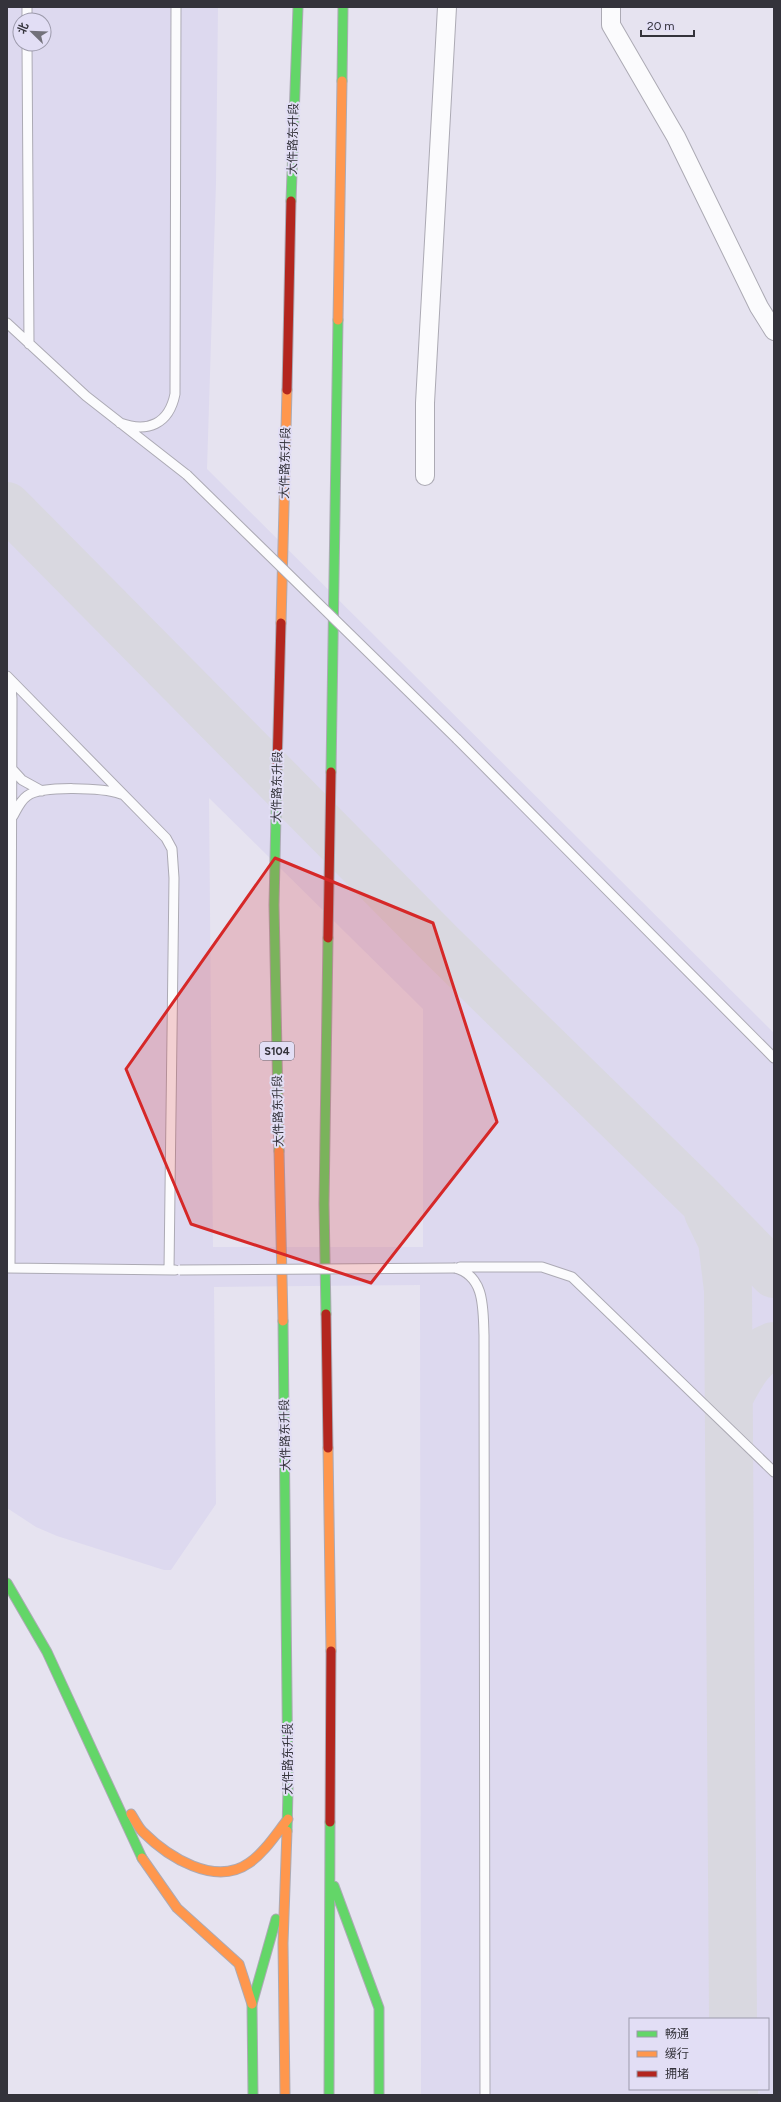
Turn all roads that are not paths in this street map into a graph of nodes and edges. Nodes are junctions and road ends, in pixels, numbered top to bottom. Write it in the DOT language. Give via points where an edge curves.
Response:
graph roads {
  1 [pos="176,7"];
  2 [pos="298,7"];
  3 [pos="343,7"];
  4 [pos="447,7"];
  5 [pos="612,7"];
  6 [pos="27,52"];
  7 [pos="7,323"];
  8 [pos="774,331"];
  9 [pos="29,344"];
  10 [pos="120,423"];
  11 [pos="425,476"];
  12 [pos="7,677"];
  13 [pos="12,769"];
  14 [pos="42,791"];
  15 [pos="125,796"];
  16 [pos="12,817"];
  17 [pos="774,1058"];
  18 [pos="9,1268"];
  19 [pos="455,1268"];
  20 [pos="169,1270"];
  21 [pos="774,1472"];
  22 [pos="7,1583"];
  23 [pos="92,1750"];
  24 [pos="288,1819"];
  25 [pos="329,1873"];
  26 [pos="286,1887"];
  27 [pos="252,2004"];
  28 [pos="253,2095"];
  29 [pos="285,2095"];
  30 [pos="329,2095"];
  31 [pos="379,2095"];
  32 [pos="485,2095"];
  1 -- 10 [label="lane" via="175,394 168,414 151,426 133,427"];
  2 -- 24 [label="main road, 大件路东升段 / S104" via="274,905 283,1325"];
  3 -- 25 [label="main road" via="324,1204 331,1602"];
  4 -- 11 [label="street" via="425,403"];
  5 -- 8 [label="street" via="611,25 676,137 759,307"];
  6 -- 9 [label="lane"];
  7 -- 9 [label="lane"];
  9 -- 10 [label="lane"];
  10 -- 17 [label="lane, bridge" via="187,475 457,739"];
  12 -- 13 [label="lane" via="12,699"];
  12 -- 15 [label="lane"];
  13 -- 14 [label="lane" via="22,780"];
  13 -- 16 [label="lane"];
  14 -- 15 [label="lane" via="96,788"];
  14 -- 16 [label="lane" via="28,795"];
  15 -- 20 [label="lane" via="166,838 172,848 174,878"];
  16 -- 18 [label="lane"];
  18 -- 20 [label="lane"];
  19 -- 20 [label="lane, bridge"];
  19 -- 21 [label="lane" via="542,1267 572,1276"];
  19 -- 32 [label="lane" via="466,1271 477,1285 481,1295 484,1335"];
  22 -- 23 [label="main road" via="47,1652"];
  23 -- 24 [label="main road" via="142,1831 170,1854 202,1870 226,1874 248,1864"];
  23 -- 27 [label="main road" via="144,1863 177,1908 239,1964"];
  24 -- 26 [label="main road, 大件路东升段 / S104"];
  25 -- 30 [label="main road"];
  25 -- 31 [label="main road" via="379,2008"];
  26 -- 27 [label="main road"];
  26 -- 29 [label="main road, 大件路东升段 / S104" via="283,1943"];
  27 -- 28 [label="main road"];
}
